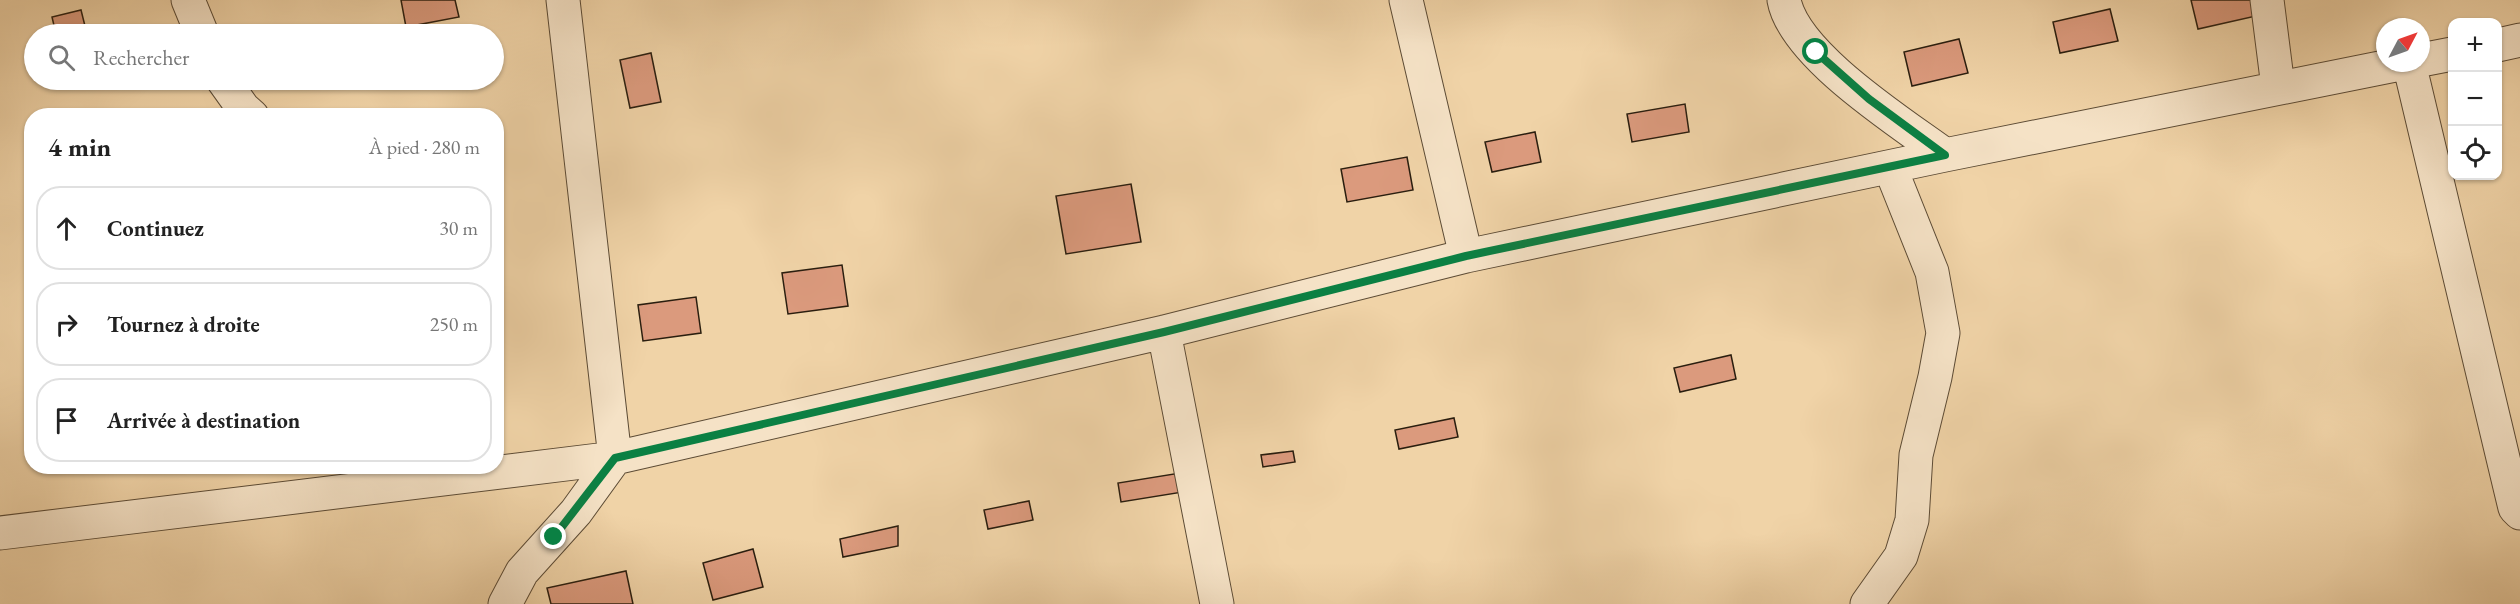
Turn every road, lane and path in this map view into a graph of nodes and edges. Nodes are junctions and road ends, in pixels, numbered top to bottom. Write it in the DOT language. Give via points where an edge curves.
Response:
graph roads {
  1 [pos="188,0"];
  2 [pos="563,0"];
  3 [pos="1406,0"];
  4 [pos="1784,0"];
  5 [pos="2267,0"];
  6 [pos="198,24"];
  7 [pos="2520,40"];
  8 [pos="2502,44"];
  9 [pos="2448,55"];
  10 [pos="2430,58"];
  11 [pos="2376,69"];
  12 [pos="2409,72"];
  13 [pos="2278,87"];
  14 [pos="230,90"];
  15 [pos="243,108"];
  16 [pos="1945,155"];
  17 [pos="1890,167"];
  18 [pos="1466,256"];
  19 [pos="1164,332"];
  20 [pos="615,458"];
  21 [pos="504,472"];
  22 [pos="484,474"];
  23 [pos="2520,513"];
  24 [pos="0,533"];
  25 [pos="506,604"];
  26 [pos="1217,604"];
  27 [pos="1868,604"];
  1 -- 6 [label="street"];
  2 -- 20 [label="street"];
  3 -- 18 [label="street"];
  4 -- 16 [label="street" via="1802,39 1869,99"];
  5 -- 13 [label="street"];
  7 -- 8 [label="street"];
  9 -- 10 [label="street"];
  11 -- 13 [label="street"];
  12 -- 23 [label="street" via="2503,458"];
  13 -- 16 [label="street"];
  14 -- 15 [label="street"];
  16 -- 17 [label="street"];
  17 -- 18 [label="street"];
  17 -- 27 [label="street" via="1932,272 1943,333 1916,456 1912,520 1901,556"];
  18 -- 19 [label="street"];
  19 -- 20 [label="street"];
  19 -- 26 [label="street"];
  20 -- 21 [label="street"];
  20 -- 25 [label="street" via="576,512 522,572"];
  22 -- 24 [label="street"];
}
